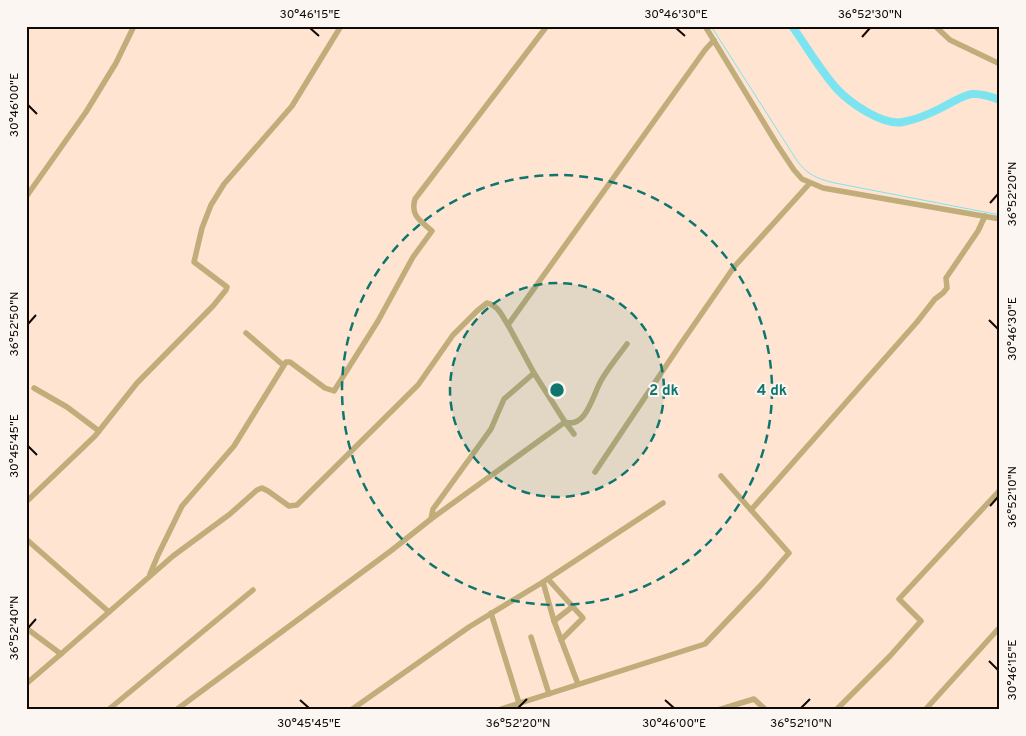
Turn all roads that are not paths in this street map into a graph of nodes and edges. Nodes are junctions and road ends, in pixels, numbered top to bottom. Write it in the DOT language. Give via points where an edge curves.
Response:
graph roads {
  1 [pos="134,26"];
  2 [pos="341,26"];
  3 [pos="547,26"];
  4 [pos="705,26"];
  5 [pos="935,26"];
  6 [pos="714,40"];
  7 [pos="1000,64"];
  8 [pos="810,183"];
  9 [pos="26,197"];
  10 [pos="985,216"];
  11 [pos="1000,219"];
  12 [pos="508,326"];
  13 [pos="246,333"];
  14 [pos="627,344"];
  15 [pos="283,365"];
  16 [pos="534,373"];
  17 [pos="34,388"];
  18 [pos="564,422"];
  19 [pos="99,431"];
  20 [pos="574,434"];
  21 [pos="595,472"];
  22 [pos="721,476"];
  23 [pos="1000,490"];
  24 [pos="26,502"];
  25 [pos="663,503"];
  26 [pos="751,510"];
  27 [pos="431,519"];
  28 [pos="26,539"];
  29 [pos="149,577"];
  30 [pos="545,580"];
  31 [pos="253,590"];
  32 [pos="572,607"];
  33 [pos="109,612"];
  34 [pos="491,613"];
  35 [pos="554,621"];
  36 [pos="1000,627"];
  37 [pos="26,628"];
  38 [pos="531,637"];
  39 [pos="561,640"];
  40 [pos="61,654"];
  41 [pos="26,684"];
  42 [pos="578,684"];
  43 [pos="549,694"];
  44 [pos="519,703"];
  45 [pos="108,710"];
  46 [pos="176,710"];
  47 [pos="351,710"];
  48 [pos="498,710"];
  49 [pos="718,710"];
  50 [pos="766,710"];
  51 [pos="836,710"];
  52 [pos="925,710"];
  1 -- 9 [label="street" via="86,112"];
  2 -- 19 [label="street" via="292,106 224,184 211,206 194,262 227,287 226,290 137,383"];
  3 -- 15 [label="street" via="415,199 415,215 432,231 413,257 378,321 334,390 325,388 290,362"];
  4 -- 6 [label="street"];
  5 -- 7 [label="street" via="950,40"];
  6 -- 8 [label="street" via="796,173"];
  6 -- 12 [label="street"];
  8 -- 10 [label="street" via="823,188"];
  8 -- 21 [label="street" via="729,274"];
  10 -- 11 [label="street"];
  10 -- 26 [label="street" via="946,278 943,293 934,299"];
  12 -- 16 [label="street"];
  12 -- 29 [label="street" via="497,307 487,303 453,335 418,385 297,505 289,506 268,491 257,490"];
  13 -- 15 [label="street"];
  14 -- 18 [label="street" via="601,380 593,401 582,416 576,423"];
  15 -- 29 [label="street" via="234,446 182,506"];
  16 -- 18 [label="street"];
  16 -- 27 [label="street" via="501,403 491,429 433,509"];
  17 -- 19 [label="street" via="67,406"];
  18 -- 20 [label="street"];
  18 -- 27 [label="street"];
  19 -- 24 [label="street"];
  22 -- 26 [label="street"];
  23 -- 51 [label="street" via="899,599 921,621"];
  25 -- 30 [label="street"];
  26 -- 42 [label="street" via="789,553 712,637 704,644"];
  27 -- 46 [label="street"];
  28 -- 33 [label="street"];
  29 -- 33 [label="street"];
  30 -- 32 [label="street"];
  30 -- 34 [label="street"];
  30 -- 35 [label="street"];
  31 -- 45 [label="street"];
  32 -- 35 [label="street"];
  32 -- 39 [label="street" via="583,618"];
  33 -- 40 [label="street"];
  34 -- 44 [label="street"];
  34 -- 47 [label="street"];
  35 -- 39 [label="street"];
  36 -- 52 [label="street"];
  37 -- 40 [label="street"];
  38 -- 43 [label="street"];
  39 -- 42 [label="street"];
  40 -- 41 [label="street"];
  42 -- 43 [label="street"];
  43 -- 44 [label="street"];
  44 -- 48 [label="street"];
  49 -- 50 [label="street" via="754,699"];
}
